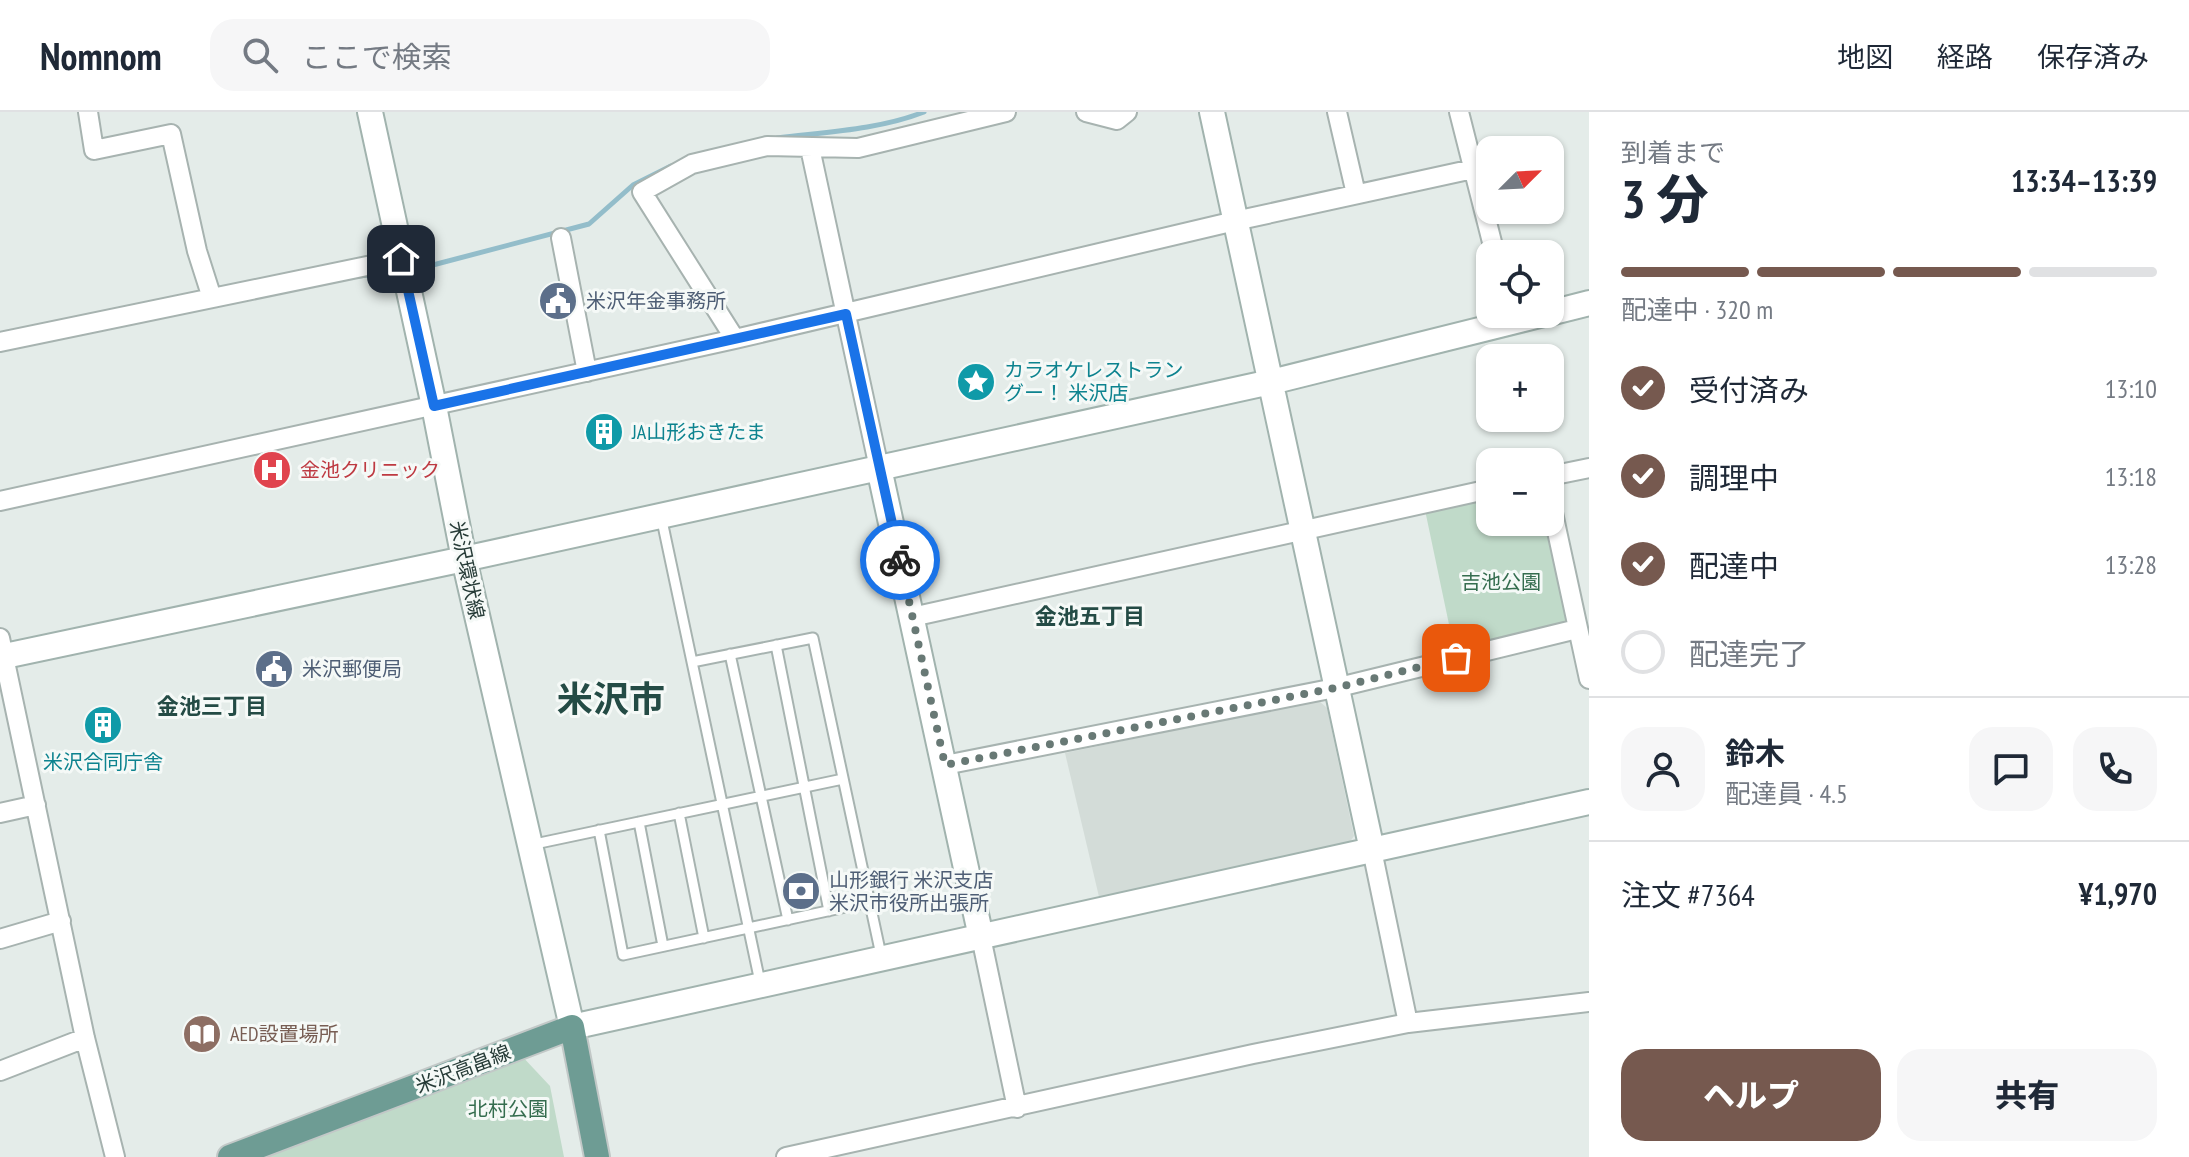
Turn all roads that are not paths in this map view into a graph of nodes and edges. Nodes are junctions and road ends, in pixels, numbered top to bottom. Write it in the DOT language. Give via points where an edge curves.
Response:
graph roads {
  1 [pos="88,112"];
  2 [pos="370,112"];
  3 [pos="1006,112"];
  4 [pos="1086,112"];
  5 [pos="1127,112"];
  6 [pos="1212,112"];
  7 [pos="1337,112"];
  8 [pos="1459,112"];
  9 [pos="810,148"];
  10 [pos="1473,169"];
  11 [pos="1356,194"];
  12 [pos="1235,221"];
  13 [pos="561,238"];
  14 [pos="1491,240"];
  15 [pos="401,259"];
  16 [pos="212,298"];
  17 [pos="1589,303"];
  18 [pos="1564,309"];
  19 [pos="846,314"];
  20 [pos="1476,327"];
  21 [pos="735,339"];
  22 [pos="0,342"];
  23 [pos="587,372"];
  24 [pos="1271,382"];
  25 [pos="434,406"];
  26 [pos="879,468"];
  27 [pos="1589,468"];
  28 [pos="1564,473"];
  29 [pos="1476,492"];
  30 [pos="0,501"];
  31 [pos="661,516"];
  32 [pos="1301,531"];
  33 [pos="1558,536"];
  34 [pos="464,559"];
  35 [pos="912,617"];
  36 [pos="1577,629"];
  37 [pos="776,645"];
  38 [pos="1,650"];
  39 [pos="730,654"];
  40 [pos="692,662"];
  41 [pos="1589,679"];
  42 [pos="1335,688"];
  43 [pos="945,765"];
  44 [pos="843,779"];
  45 [pos="804,787"];
  46 [pos="761,796"];
  47 [pos="1589,802"];
  48 [pos="722,804"];
  49 [pos="36,805"];
  50 [pos="0,813"];
  51 [pos="679,813"];
  52 [pos="639,822"];
  53 [pos="599,830"];
  54 [pos="530,845"];
  55 [pos="1372,850"];
  56 [pos="869,902"];
  57 [pos="829,911"];
  58 [pos="788,920"];
  59 [pos="61,921"];
  60 [pos="748,929"];
  61 [pos="981,937"];
  62 [pos="704,938"];
  63 [pos="0,939"];
  64 [pos="663,946"];
  65 [pos="881,959"];
  66 [pos="760,986"];
  67 [pos="1589,1002"];
  68 [pos="1408,1023"];
  69 [pos="572,1027"];
  70 [pos="85,1038"];
  71 [pos="0,1071"];
  72 [pos="1017,1108"];
  73 [pos="115,1157"];
  74 [pos="230,1157"];
  75 [pos="597,1157"];
  76 [pos="786,1157"];
  1 -- 16 [label="street" via="94,150 171,134"];
  2 -- 15 [label="street, 米沢環状線"];
  3 -- 9 [label="street" via="858,148"];
  4 -- 5 [label="street" via="1117,120"];
  6 -- 12 [label="street"];
  7 -- 11 [label="street"];
  8 -- 10 [label="street"];
  9 -- 19 [label="street"];
  9 -- 21 [label="street" via="767,146 692,164 642,192"];
  10 -- 11 [label="street"];
  10 -- 14 [label="street"];
  11 -- 12 [label="street"];
  12 -- 19 [label="street"];
  12 -- 24 [label="street"];
  13 -- 23 [label="street"];
  15 -- 16 [label="street"];
  15 -- 25 [label="street, 米沢環状線"];
  16 -- 22 [label="street"];
  17 -- 18 [label="street"];
  19 -- 21 [label="street"];
  19 -- 26 [label="street"];
  20 -- 24 [label="street"];
  21 -- 23 [label="street"];
  23 -- 25 [label="street"];
  24 -- 26 [label="street"];
  24 -- 32 [label="street"];
  25 -- 30 [label="street"];
  25 -- 34 [label="street, 米沢環状線"];
  26 -- 31 [label="street"];
  26 -- 35 [label="street"];
  27 -- 28 [label="street"];
  29 -- 32 [label="street"];
  31 -- 34 [label="street"];
  31 -- 40 [label="lane"];
  32 -- 35 [label="street"];
  32 -- 42 [label="street"];
  33 -- 36 [label="street"];
  34 -- 38 [label="street"];
  34 -- 54 [label="street, 米沢環状線"];
  35 -- 43 [label="street"];
  36 -- 41 [label="street"];
  36 -- 42 [label="street"];
  37 -- 39 [label="lane"];
  37 -- 44 [label="lane" via="813,638"];
  37 -- 45 [label="lane"];
  38 -- 49 [label="street"];
  39 -- 40 [label="lane"];
  39 -- 46 [label="lane"];
  40 -- 48 [label="lane"];
  42 -- 43 [label="street"];
  42 -- 55 [label="street"];
  43 -- 61 [label="street"];
  44 -- 45 [label="lane"];
  44 -- 56 [label="lane"];
  45 -- 46 [label="lane"];
  45 -- 57 [label="lane"];
  46 -- 48 [label="lane"];
  46 -- 58 [label="lane"];
  47 -- 55 [label="street"];
  48 -- 51 [label="lane"];
  48 -- 60 [label="lane"];
  49 -- 50 [label="street"];
  49 -- 59 [label="street"];
  51 -- 52 [label="lane"];
  51 -- 62 [label="lane"];
  52 -- 53 [label="lane"];
  52 -- 64 [label="lane"];
  53 -- 54 [label="lane"];
  53 -- 64 [label="lane" via="623,955"];
  54 -- 69 [label="street, 米沢環状線"];
  55 -- 61 [label="street"];
  55 -- 68 [label="street"];
  56 -- 57 [label="lane"];
  56 -- 65 [label="lane"];
  57 -- 58 [label="lane"];
  58 -- 60 [label="lane"];
  59 -- 63 [label="street"];
  59 -- 70 [label="street"];
  60 -- 62 [label="lane"];
  60 -- 66 [label="lane"];
  61 -- 65 [label="street"];
  61 -- 72 [label="street"];
  62 -- 64 [label="lane"];
  65 -- 66 [label="street"];
  66 -- 69 [label="street"];
  67 -- 68 [label="street"];
  68 -- 72 [label="street"];
  69 -- 74 [label="main road, 米沢高畠線"];
  69 -- 75 [label="main road"];
  70 -- 71 [label="street"];
  70 -- 73 [label="street"];
  72 -- 76 [label="street"];
}
